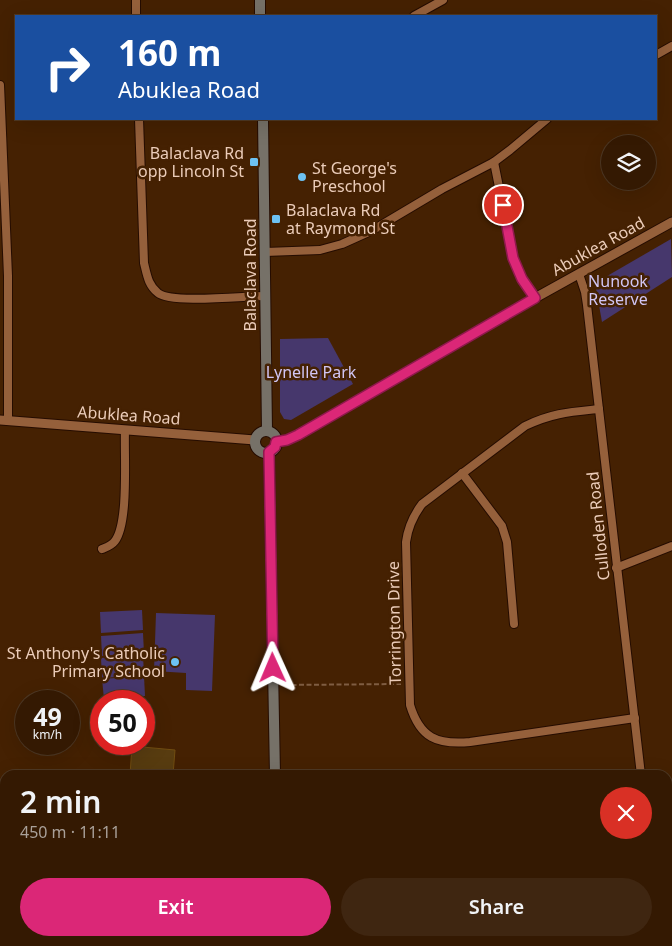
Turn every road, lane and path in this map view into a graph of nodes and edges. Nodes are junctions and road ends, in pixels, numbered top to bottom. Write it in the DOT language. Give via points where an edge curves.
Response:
graph roads {
  1 [pos="136,0"];
  2 [pos="260,0"];
  3 [pos="444,0"];
  4 [pos="136,15"];
  5 [pos="260,15"];
  6 [pos="416,15"];
  7 [pos="672,46"];
  8 [pos="657,54"];
  9 [pos="0,86"];
  10 [pos="139,120"];
  11 [pos="263,120"];
  12 [pos="546,120"];
  13 [pos="494,162"];
  14 [pos="672,222"];
  15 [pos="265,252"];
  16 [pos="579,274"];
  17 [pos="4,276"];
  18 [pos="265,296"];
  19 [pos="535,298"];
  20 [pos="599,409"];
  21 [pos="4,421"];
  22 [pos="125,430"];
  23 [pos="267,431"];
  24 [pos="255,440"];
  25 [pos="276,442"];
  26 [pos="269,452"];
  27 [pos="462,473"];
  28 [pos="672,546"];
  29 [pos="102,549"];
  30 [pos="616,568"];
  31 [pos="514,624"];
  32 [pos="409,684"];
  33 [pos="284,685"];
  34 [pos="635,718"];
  35 [pos="275,770"];
  36 [pos="640,770"];
  1 -- 4 [label="street"];
  2 -- 5 [label="main road"];
  3 -- 6 [label="street"];
  7 -- 8 [label="street"];
  9 -- 17 [label="street"];
  10 -- 18 [label="street" via="144,263 149,283 159,295 179,299"];
  11 -- 15 [label="main road, Balaclava Road"];
  12 -- 13 [label="street"];
  13 -- 15 [label="street" via="342,244 306,252"];
  13 -- 19 [label="street" via="513,258"];
  14 -- 16 [label="street, Abuklea Road"];
  15 -- 18 [label="main road, Balaclava Road"];
  16 -- 19 [label="street, Abuklea Road"];
  16 -- 20 [label="street, Culloden Road" via="587,305"];
  17 -- 21 [label="street"];
  18 -- 23 [label="main road, Balaclava Road"];
  19 -- 25 [label="street, Abuklea Road" via="298,435"];
  20 -- 27 [label="street, Torrington Drive" via="544,417 525,426"];
  20 -- 30 [label="street, Culloden Road"];
  21 -- 22 [label="street, Abuklea Road"];
  22 -- 24 [label="street, Abuklea Road"];
  22 -- 29 [label="street" via="122,523 114,542"];
  23 -- 24 [label="main road" via="258,434"];
  23 -- 25 [label="main road" via="274,435"];
  24 -- 26 [label="main road" via="259,450"];
  25 -- 26 [label="main road"];
  26 -- 35 [label="main road"];
  27 -- 31 [label="street" via="502,526 507,542"];
  27 -- 32 [label="street, Torrington Drive" via="422,504 408,529"];
  28 -- 30 [label="street"];
  30 -- 34 [label="street, Culloden Road"];
  32 -- 33 [label="path"];
  32 -- 34 [label="street, Torrington Drive" via="414,720 435,739 446,743"];
  34 -- 36 [label="street, Culloden Road"];
}
